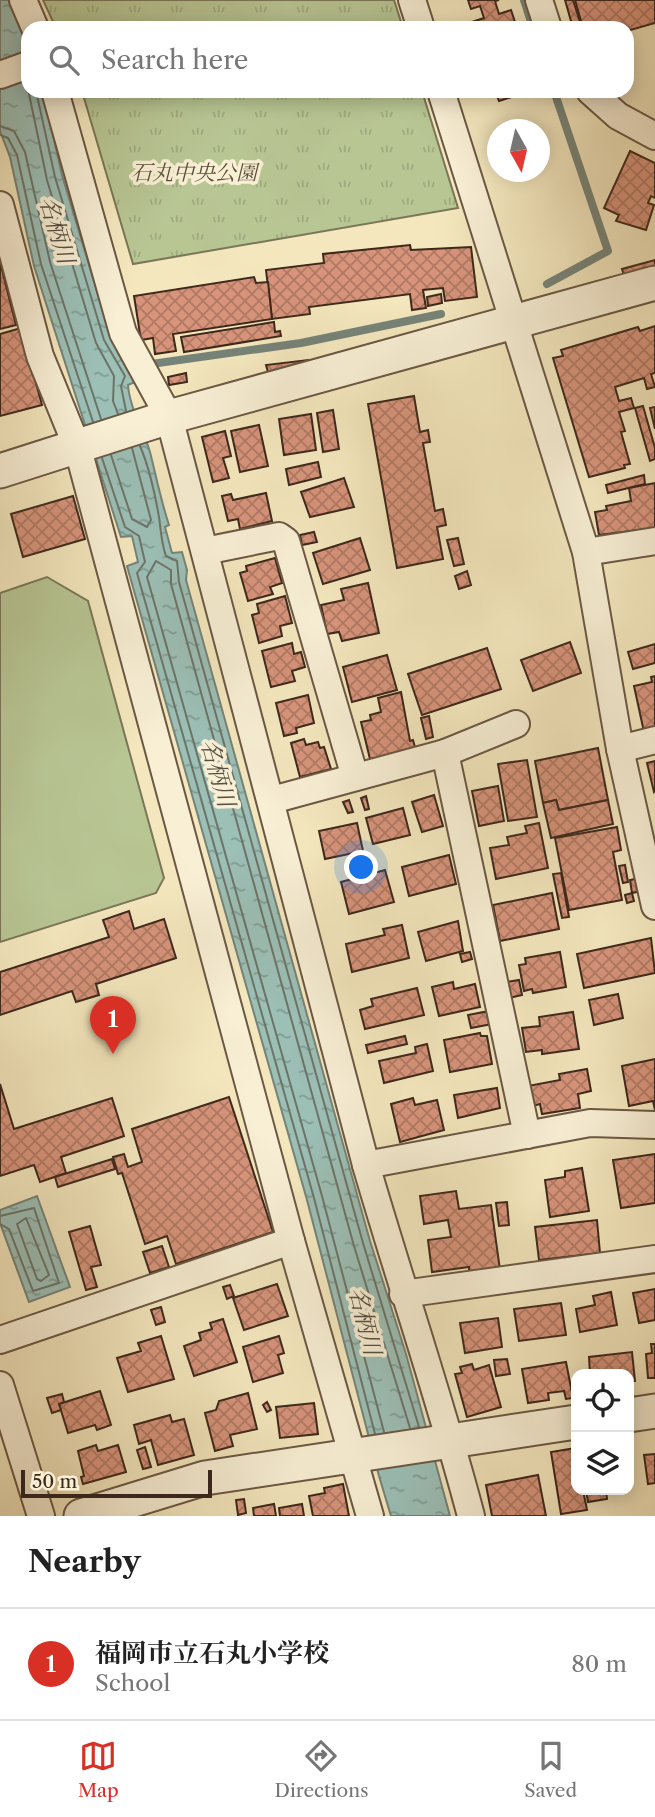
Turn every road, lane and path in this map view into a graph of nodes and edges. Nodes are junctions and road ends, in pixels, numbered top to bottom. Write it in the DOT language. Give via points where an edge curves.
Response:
graph roads {
  1 [pos="23,0"];
  2 [pos="412,0"];
  3 [pos="538,0"];
  4 [pos="32,21"];
  5 [pos="419,21"];
  6 [pos="546,21"];
  7 [pos="21,68"];
  8 [pos="0,75"];
  9 [pos="57,98"];
  10 [pos="443,98"];
  11 [pos="598,98"];
  12 [pos="655,136"];
  13 [pos="0,205"];
  14 [pos="655,284"];
  15 [pos="513,322"];
  16 [pos="169,417"];
  17 [pos="78,449"];
  18 [pos="0,471"];
  19 [pos="655,541"];
  20 [pos="205,551"];
  21 [pos="586,552"];
  22 [pos="516,724"];
  23 [pos="655,740"];
  24 [pos="620,749"];
  25 [pos="445,753"];
  26 [pos="355,777"];
  27 [pos="272,800"];
  28 [pos="655,906"];
  29 [pos="655,1125"];
  30 [pos="527,1135"];
  31 [pos="366,1165"];
  32 [pos="291,1241"];
  33 [pos="655,1259"];
  34 [pos="403,1294"];
  35 [pos="0,1339"];
  36 [pos="0,1385"];
  37 [pos="655,1411"];
  38 [pos="634,1414"];
  39 [pos="571,1423"];
  40 [pos="451,1441"];
  41 [pos="354,1455"];
  42 [pos="41,1516"];
  43 [pos="81,1516"];
  44 [pos="370,1516"];
  45 [pos="471,1516"];
  1 -- 4 [label="street"];
  2 -- 5 [label="street"];
  3 -- 6 [label="street"];
  7 -- 8 [label="street"];
  9 -- 16 [label="street" via="123,333"];
  10 -- 15 [label="street"];
  11 -- 12 [label="street" via="618,116"];
  13 -- 17 [label="street" via="40,356"];
  14 -- 15 [label="street"];
  15 -- 16 [label="street"];
  15 -- 21 [label="street"];
  16 -- 17 [label="street"];
  16 -- 20 [label="street"];
  17 -- 18 [label="street"];
  17 -- 32 [label="street"];
  19 -- 21 [label="street"];
  20 -- 26 [label="street" via="279,536 286,541"];
  20 -- 27 [label="street"];
  21 -- 24 [label="street"];
  22 -- 25 [label="street"];
  23 -- 24 [label="street"];
  24 -- 28 [label="street"];
  25 -- 26 [label="street"];
  25 -- 30 [label="street"];
  26 -- 27 [label="street"];
  27 -- 31 [label="street"];
  29 -- 30 [label="street" via="590,1123"];
  30 -- 31 [label="street"];
  31 -- 34 [label="street"];
  32 -- 35 [label="street"];
  32 -- 41 [label="street"];
  33 -- 34 [label="street"];
  34 -- 40 [label="street"];
  36 -- 42 [label="street"];
  37 -- 38 [label="street"];
  39 -- 40 [label="street"];
  40 -- 41 [label="street"];
  40 -- 45 [label="street"];
  41 -- 43 [label="street" via="205,1478"];
  41 -- 44 [label="street"];
}
